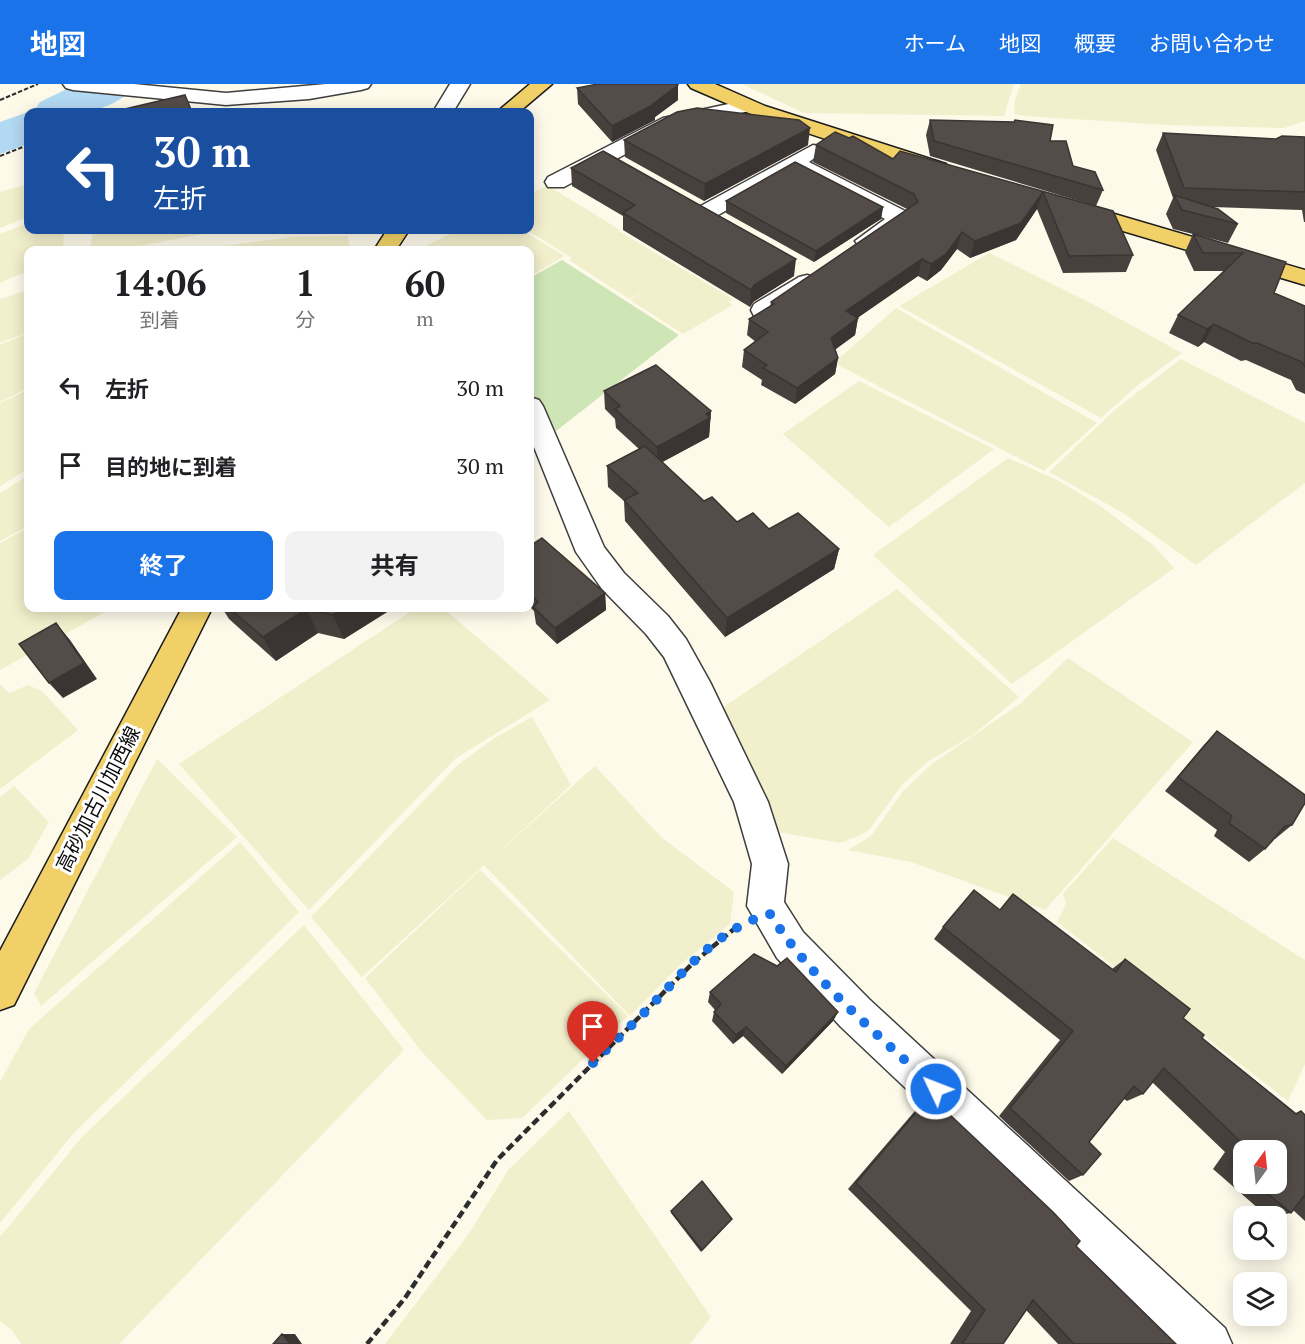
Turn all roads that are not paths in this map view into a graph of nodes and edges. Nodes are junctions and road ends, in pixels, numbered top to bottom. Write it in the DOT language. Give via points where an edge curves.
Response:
graph roads {
  1 [pos="73,84"];
  2 [pos="362,84"];
  3 [pos="460,84"];
  4 [pos="542,84"];
  5 [pos="698,84"];
  6 [pos="747,106"];
  7 [pos="445,108"];
  8 [pos="512,108"];
  9 [pos="820,147"];
  10 [pos="603,157"];
  11 [pos="793,162"];
  12 [pos="624,168"];
  13 [pos="963,176"];
  14 [pos="556,182"];
  15 [pos="685,202"];
  16 [pos="1054,203"];
  17 [pos="705,213"];
  18 [pos="725,224"];
  19 [pos="853,250"];
  20 [pos="795,264"];
  21 [pos="1305,278"];
  22 [pos="763,310"];
  23 [pos="534,416"];
  24 [pos="195,612"];
  25 [pos="0,991"];
  26 [pos="1209,1344"];
  1 -- 2 [label="street" via="244,98"];
  3 -- 7 [label="street"];
  4 -- 8 [label="main road"];
  5 -- 6 [label="main road"];
  6 -- 10 [label="street" via="670,122"];
  6 -- 13 [label="main road"];
  9 -- 11 [label="street"];
  10 -- 12 [label="street"];
  10 -- 14 [label="street"];
  11 -- 17 [label="street"];
  11 -- 19 [label="street" via="901,218"];
  15 -- 17 [label="street"];
  16 -- 21 [label="main road"];
  17 -- 18 [label="street"];
  20 -- 22 [label="street" via="820,273"];
  23 -- 26 [label="street" via="591,552 669,640 699,692 751,802 770,864 765,906 790,945 855,1013"];
  24 -- 25 [label="main road, 高砂加古川加西線"];
}
